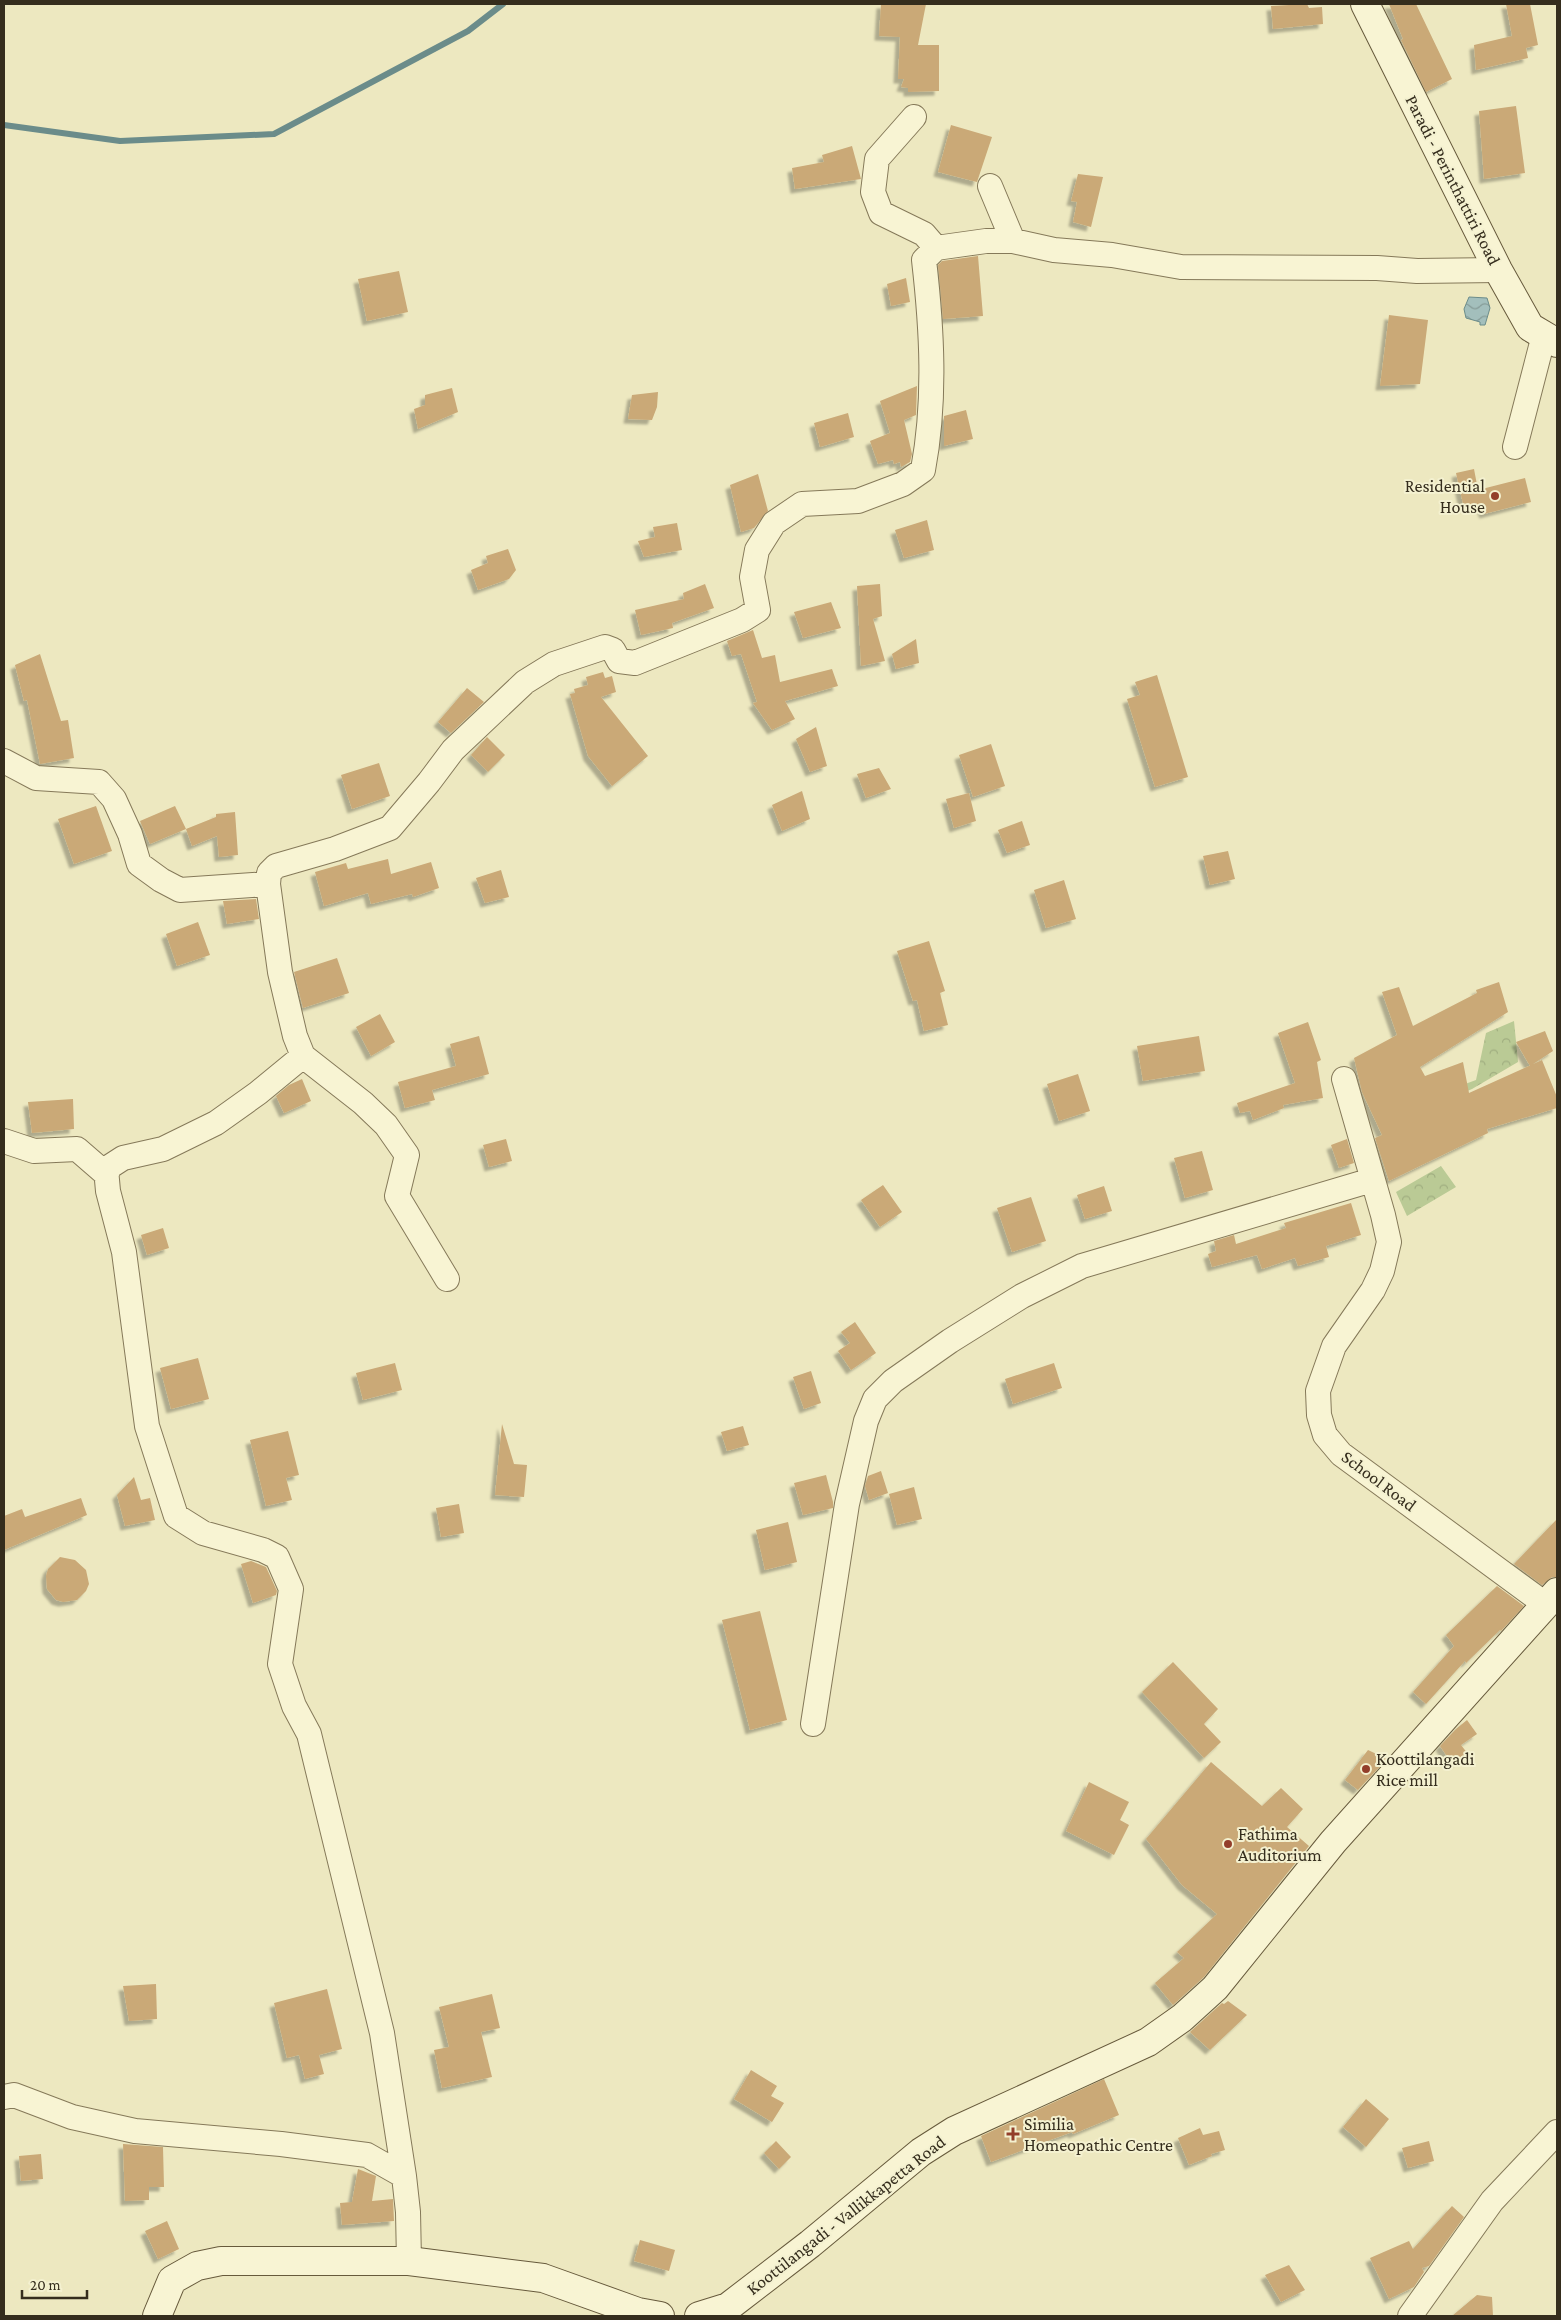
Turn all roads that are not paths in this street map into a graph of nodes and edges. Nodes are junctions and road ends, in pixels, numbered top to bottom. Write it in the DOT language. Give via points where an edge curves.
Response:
graph roads {
  1 [pos="1365,4"];
  2 [pos="914,117"];
  3 [pos="990,186"];
  4 [pos="1013,241"];
  5 [pos="936,248"];
  6 [pos="1498,270"];
  7 [pos="1551,339"];
  8 [pos="1514,447"];
  9 [pos="4,761"];
  10 [pos="268,884"];
  11 [pos="303,1056"];
  12 [pos="1344,1079"];
  13 [pos="4,1141"];
  14 [pos="107,1175"];
  15 [pos="1372,1180"];
  16 [pos="446,1278"];
  17 [pos="1551,1598"];
  18 [pos="813,1724"];
  19 [pos="4,2097"];
  20 [pos="1557,2132"];
  21 [pos="404,2176"];
  22 [pos="410,2261"];
  23 [pos="157,2316"];
  24 [pos="660,2316"];
  25 [pos="699,2316"];
  26 [pos="1410,2316"];
  1 -- 6 [label="main road, Paradi - Perinthattiri Road"];
  2 -- 5 [label="street" via="877,159 873,192 881,213 924,234"];
  3 -- 4 [label="street"];
  4 -- 5 [label="street"];
  4 -- 6 [label="street" via="1054,250 1112,255 1181,267"];
  5 -- 10 [label="street" via="924,260 931,324 931,382 928,444 923,470 903,484 858,501 802,504 774,523 757,550 752,577 758,610 742,620 635,663 619,661 612,650 605,647 554,664 525,682 453,750 390,828 335,850 276,866 269,873"];
  6 -- 7 [label="main road, Paradi - Perinthattiri Road" via="1530,327"];
  7 -- 8 [label="street"];
  9 -- 10 [label="street" via="36,778 99,782 114,799 139,864 180,890"];
  10 -- 11 [label="street" via="280,972"];
  11 -- 14 [label="street" via="216,1123 163,1149 123,1158 106,1169"];
  11 -- 16 [label="street" via="363,1103 386,1125 407,1155 397,1196"];
  12 -- 15 [label="street, School Road"];
  13 -- 14 [label="street" via="34,1151 77,1149"];
  14 -- 21 [label="street" via="124,1252 147,1426 176,1516 203,1533 277,1557 291,1589 280,1664 294,1706 309,1734 382,2033"];
  15 -- 17 [label="street, School Road" via="1389,1242 1382,1271 1373,1290 1334,1346 1318,1392 1319,1416 1325,1435 1341,1454"];
  15 -- 18 [label="street" via="1082,1266 1022,1296 893,1381 875,1399 866,1421 847,1504"];
  17 -- 25 [label="main road, Koottilangadi - Vallikkapetta Road" via="1333,1842 1215,1988 1182,2018 1148,2042 954,2131 921,2152 728,2307"];
  19 -- 21 [label="street" via="14,2095 72,2117 135,2132 281,2144 366,2155"];
  20 -- 26 [label="street" via="1492,2202"];
  21 -- 22 [label="street"];
  22 -- 23 [label="main road" via="221,2262 197,2266 172,2280"];
  22 -- 24 [label="main road" via="542,2278 638,2312"];
}
